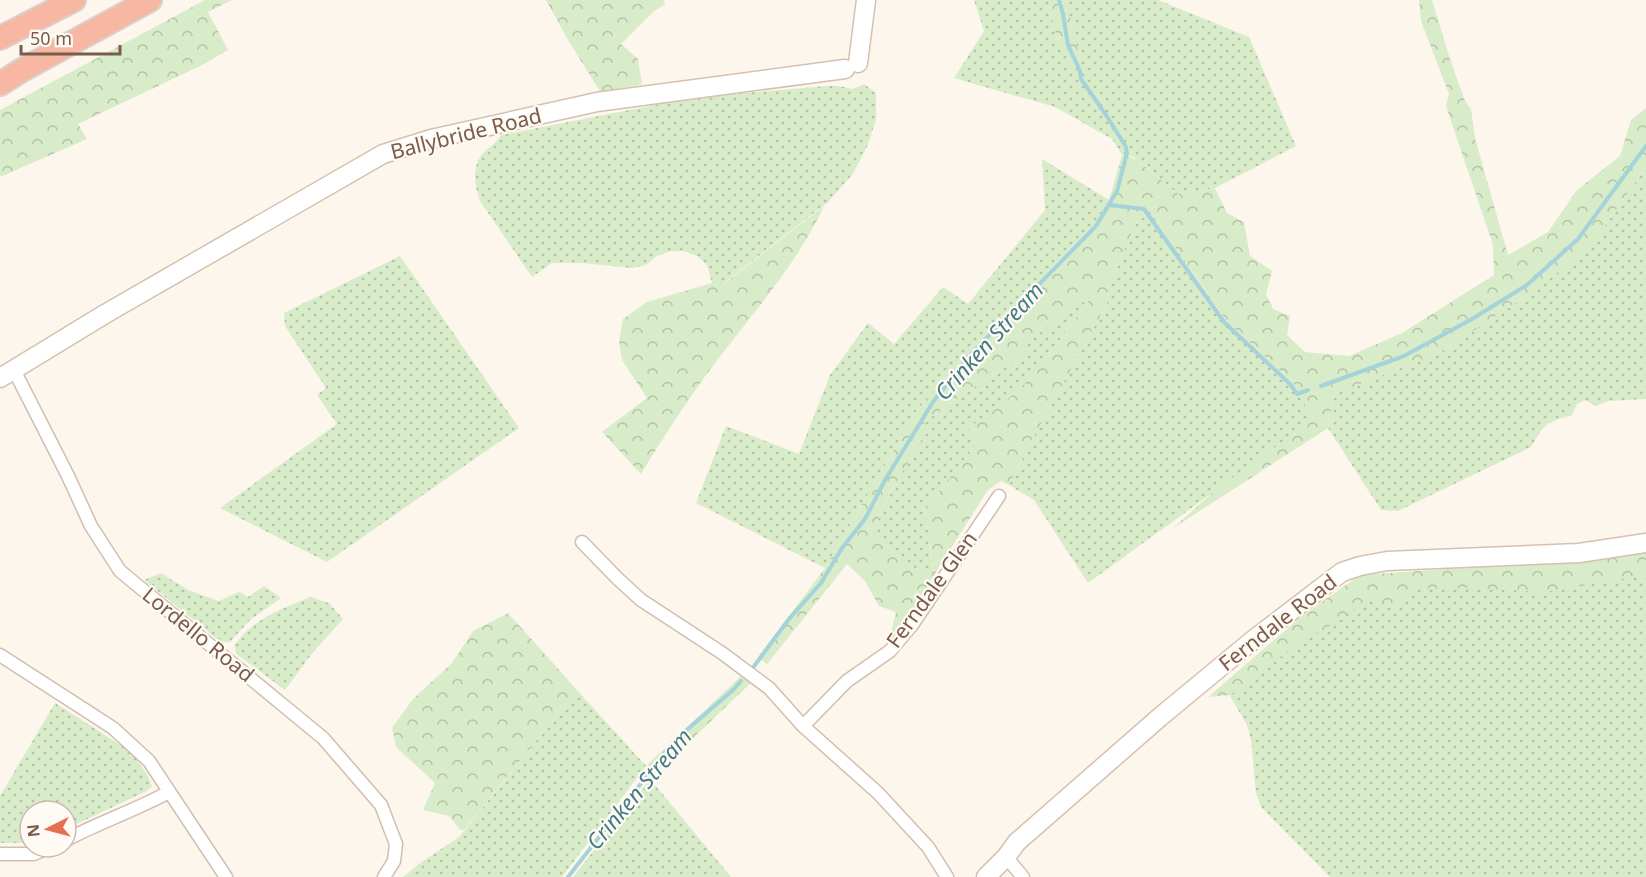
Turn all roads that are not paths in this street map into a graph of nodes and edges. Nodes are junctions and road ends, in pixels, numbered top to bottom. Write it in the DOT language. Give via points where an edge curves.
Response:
graph roads {
  1 [pos="74,0"];
  2 [pos="150,0"];
  3 [pos="866,0"];
  4 [pos="0,38"];
  5 [pos="0,83"];
  6 [pos="7,374"];
  7 [pos="999,495"];
  8 [pos="582,542"];
  9 [pos="1646,543"];
  10 [pos="0,655"];
  11 [pos="803,726"];
  12 [pos="169,792"];
  13 [pos="78,834"];
  14 [pos="0,854"];
  15 [pos="18,854"];
  16 [pos="1006,857"];
  17 [pos="226,877"];
  18 [pos="384,877"];
  19 [pos="947,877"];
  20 [pos="986,877"];
  21 [pos="1023,877"];
  1 -- 4 [label="highway"];
  2 -- 5 [label="highway"];
  3 -- 6 [label="street, Ballybride Road" via="851,66 597,102 431,139 382,154"];
  6 -- 18 [label="street, Lordello Road" via="120,571 323,738 381,805 396,844 394,861"];
  7 -- 11 [label="street, Ferndale Glen" via="912,625 890,651 847,681"];
  8 -- 11 [label="street" via="641,600 769,688"];
  9 -- 16 [label="street, Ferndale Road" via="1579,553 1387,561 1342,572 1160,717 1017,842"];
  10 -- 12 [label="street" via="112,728 149,761"];
  11 -- 19 [label="street" via="878,793 928,847"];
  12 -- 13 [label="street"];
  12 -- 17 [label="street"];
  14 -- 15 [label="street"];
  16 -- 20 [label="street, Ferndale Road"];
  16 -- 21 [label="street"];
}
